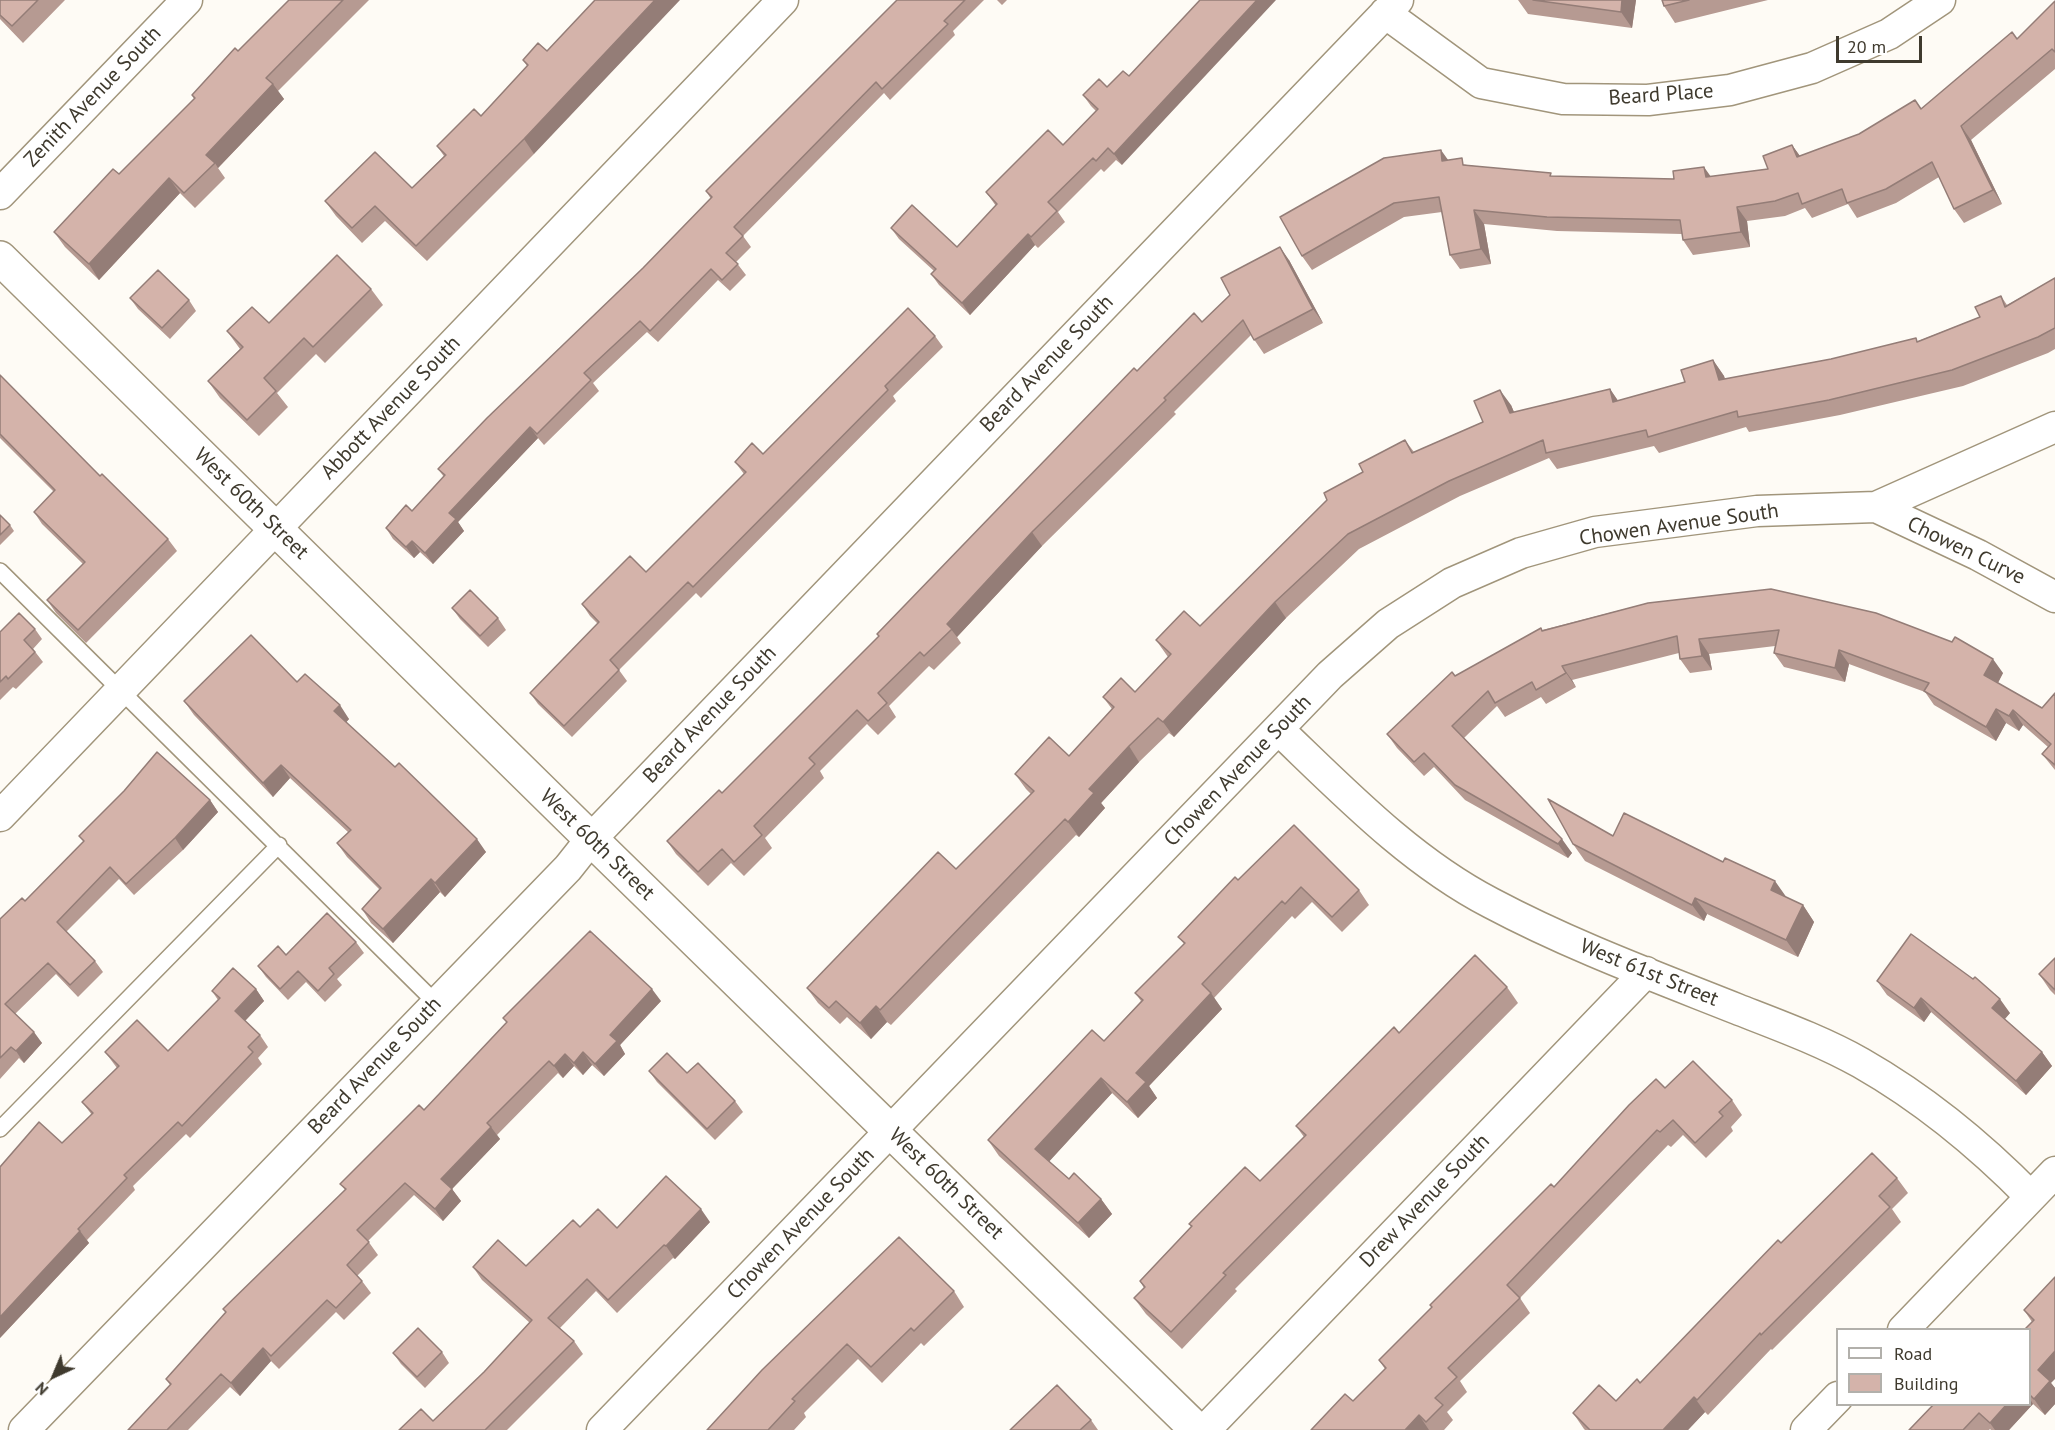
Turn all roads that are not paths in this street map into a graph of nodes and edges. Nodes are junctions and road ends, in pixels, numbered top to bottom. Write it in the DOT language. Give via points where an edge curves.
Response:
graph roads {
  1 [pos="187,0"];
  2 [pos="783,0"];
  3 [pos="1940,0"];
  4 [pos="1392,7"];
  5 [pos="0,194"];
  6 [pos="0,258"];
  7 [pos="2055,427"];
  8 [pos="1876,507"];
  9 [pos="276,528"];
  10 [pos="0,571"];
  11 [pos="2055,597"];
  12 [pos="119,691"];
  13 [pos="1278,729"];
  14 [pos="0,816"];
  15 [pos="591,839"];
  16 [pos="279,845"];
  17 [pos="1646,972"];
  18 [pos="436,1003"];
  19 [pos="0,1129"];
  20 [pos="891,1130"];
  21 [pos="2055,1172"];
  22 [pos="2031,1197"];
  23 [pos="1904,1328"];
  24 [pos="1836,1399"];
  25 [pos="24,1430"];
  26 [pos="602,1430"];
  27 [pos="1197,1430"];
  28 [pos="1205,1430"];
  29 [pos="1806,1430"];
  1 -- 5 [label="street, Zenith Avenue South"];
  2 -- 9 [label="street, Abbott Avenue South"];
  3 -- 4 [label="street, Beard Place" via="1889,34 1812,68 1730,90 1648,100 1563,99 1481,83"];
  4 -- 15 [label="street, Beard Avenue South"];
  6 -- 9 [label="street, West 60th Street"];
  7 -- 8 [label="street, Chowen Avenue South"];
  8 -- 11 [label="street, Chowen Curve"];
  8 -- 13 [label="street, Chowen Avenue South" via="1757,511 1595,532 1521,553 1452,583 1388,624 1330,675"];
  9 -- 12 [label="street, Abbott Avenue South"];
  9 -- 15 [label="street, West 60th Street"];
  10 -- 12 [label="lane"];
  12 -- 14 [label="street, Abbott Avenue South"];
  12 -- 16 [label="lane"];
  13 -- 17 [label="street, West 61st Street" via="1349,798 1417,855 1490,903"];
  13 -- 20 [label="street, Chowen Avenue South"];
  15 -- 18 [label="street, Beard Avenue South" via="568,868"];
  15 -- 20 [label="street, West 60th Street"];
  16 -- 18 [label="lane"];
  16 -- 19 [label="lane"];
  17 -- 22 [label="street, West 61st Street" via="1794,1031 1861,1063 1985,1151"];
  17 -- 28 [label="street, Drew Avenue South"];
  18 -- 25 [label="street, Beard Avenue South"];
  20 -- 26 [label="street, Chowen Avenue South"];
  20 -- 27 [label="street, West 60th Street"];
  21 -- 22 [label="street"];
  22 -- 23 [label="street"];
  24 -- 29 [label="street"];
}
